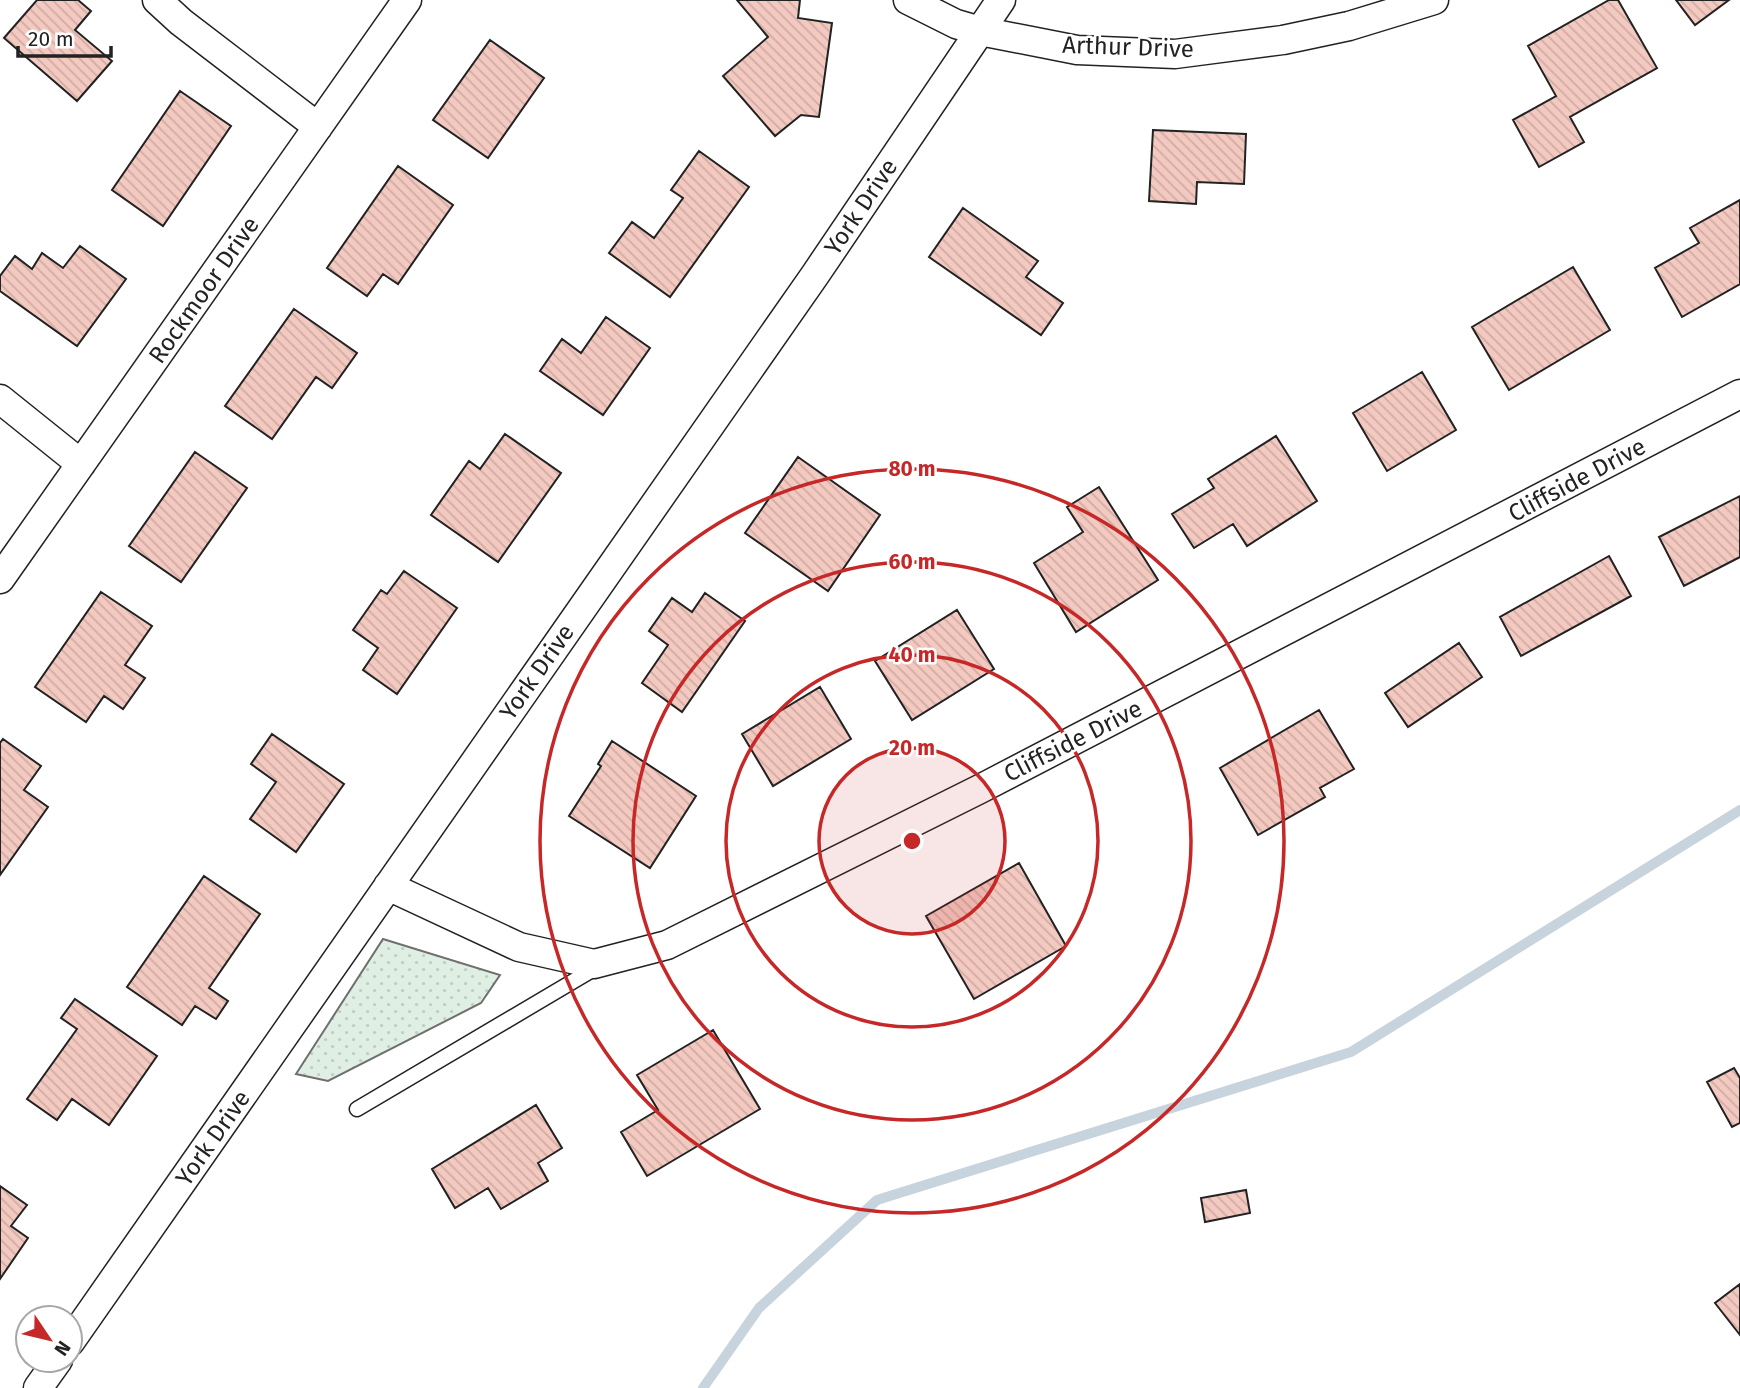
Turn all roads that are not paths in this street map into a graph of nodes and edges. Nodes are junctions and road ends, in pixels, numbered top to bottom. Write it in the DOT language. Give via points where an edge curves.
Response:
graph roads {
  1 [pos="157,0"];
  2 [pos="407,0"];
  3 [pos="908,0"];
  4 [pos="1001,0"];
  5 [pos="1434,0"];
  6 [pos="980,31"];
  7 [pos="318,127"];
  8 [pos="1740,394"];
  9 [pos="0,399"];
  10 [pos="81,464"];
  11 [pos="0,579"];
  12 [pos="388,886"];
  13 [pos="603,963"];
  14 [pos="357,1109"];
  15 [pos="84,1322"];
  1 -- 7 [label="street"];
  2 -- 7 [label="street, Rockmoor Drive"];
  3 -- 6 [label="street, Arthur Drive"];
  4 -- 6 [label="street, York Drive"];
  5 -- 6 [label="street, Arthur Drive" via="1283,40 1175,54 1077,50"];
  6 -- 12 [label="street, York Drive"];
  7 -- 10 [label="street, Rockmoor Drive"];
  8 -- 13 [label="street, Cliffside Drive" via="980,789 667,945"];
  9 -- 10 [label="street"];
  10 -- 11 [label="street, Rockmoor Drive"];
  12 -- 13 [label="street, Cliffside Drive" via="519,947"];
  12 -- 15 [label="street, York Drive"];
  13 -- 14 [label="lane"];
}
